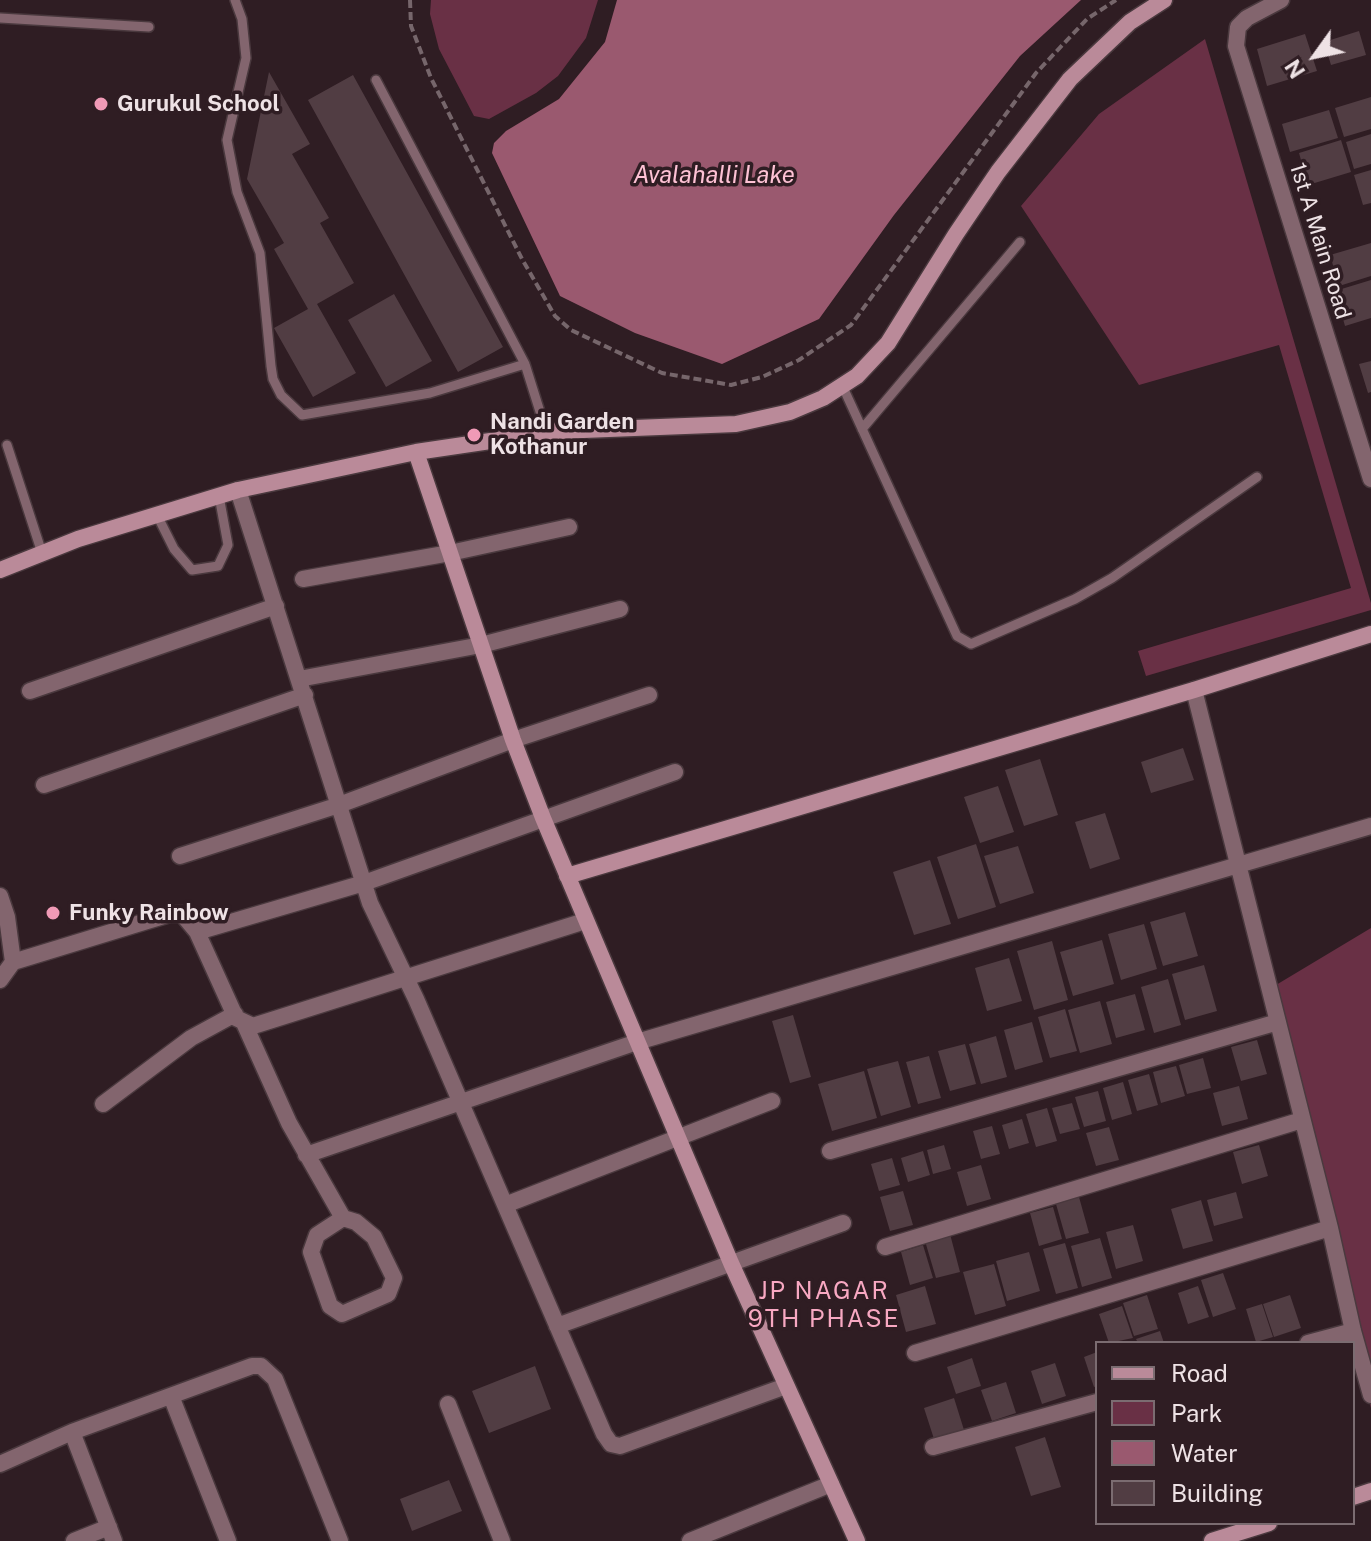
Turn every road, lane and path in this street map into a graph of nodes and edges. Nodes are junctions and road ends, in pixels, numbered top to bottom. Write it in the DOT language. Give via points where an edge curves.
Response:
graph roads {
  1 [pos="235,0"];
  2 [pos="410,0"];
  3 [pos="1116,0"];
  4 [pos="1164,0"];
  5 [pos="1281,0"];
  6 [pos="0,18"];
  7 [pos="149,27"];
  8 [pos="376,80"];
  9 [pos="1020,242"];
  10 [pos="525,364"];
  11 [pos="842,385"];
  12 [pos="862,429"];
  13 [pos="547,434"];
  14 [pos="7,445"];
  15 [pos="416,452"];
  16 [pos="1257,477"];
  17 [pos="1371,479"];
  18 [pos="238,490"];
  19 [pos="219,496"];
  20 [pos="157,515"];
  21 [pos="569,527"];
  22 [pos="42,553"];
  23 [pos="450,553"];
  24 [pos="0,570"];
  25 [pos="303,579"];
  26 [pos="276,606"];
  27 [pos="620,609"];
  28 [pos="1371,634"];
  29 [pos="481,645"];
  30 [pos="302,687"];
  31 [pos="1194,690"];
  32 [pos="30,691"];
  33 [pos="649,695"];
  34 [pos="513,740"];
  35 [pos="675,772"];
  36 [pos="44,785"];
  37 [pos="339,805"];
  38 [pos="543,818"];
  39 [pos="1371,826"];
  40 [pos="180,856"];
  41 [pos="1238,864"];
  42 [pos="567,876"];
  43 [pos="364,883"];
  44 [pos="0,896"];
  45 [pos="3,918"];
  46 [pos="585,921"];
  47 [pos="197,932"];
  48 [pos="13,962"];
  49 [pos="404,977"];
  50 [pos="0,980"];
  51 [pos="239,1019"];
  52 [pos="1278,1022"];
  53 [pos="637,1042"];
  54 [pos="460,1101"];
  55 [pos="772,1101"];
  56 [pos="103,1104"];
  57 [pos="1302,1120"];
  58 [pos="679,1138"];
  59 [pos="830,1151"];
  60 [pos="306,1155"];
  61 [pos="505,1205"];
  62 [pos="343,1218"];
  63 [pos="843,1223"];
  64 [pos="1330,1228"];
  65 [pos="885,1247"];
  66 [pos="731,1263"];
  67 [pos="557,1326"];
  68 [pos="1353,1331"];
  69 [pos="1316,1341"];
  70 [pos="915,1353"];
  71 [pos="786,1386"];
  72 [pos="1371,1395"];
  73 [pos="171,1396"];
  74 [pos="1095,1403"];
  75 [pos="448,1404"];
  76 [pos="72,1432"];
  77 [pos="933,1447"];
  78 [pos="0,1464"];
  79 [pos="831,1484"];
  80 [pos="1263,1525"];
  81 [pos="111,1534"];
  82 [pos="74,1541"];
  83 [pos="228,1541"];
  84 [pos="340,1541"];
  85 [pos="502,1541"];
  86 [pos="690,1541"];
  87 [pos="857,1541"];
  88 [pos="1212,1541"];
  1 -- 10 [label="lane" via="246,58 227,140 237,192 260,253 273,379 281,395 302,415 430,393"];
  2 -- 3 [label="path" via="411,26 431,78 555,316 571,330 662,373 731,385 799,360 851,325 1036,73 1087,19"];
  4 -- 11 [label="street" via="1130,22 1070,79 998,172 888,343"];
  5 -- 17 [label="street, 1st A Main Road" via="1238,27 1236,46"];
  6 -- 7 [label="lane"];
  8 -- 10 [label="lane"];
  9 -- 12 [label="lane"];
  10 -- 13 [label="lane"];
  11 -- 12 [label="lane"];
  11 -- 13 [label="street" via="790,412 736,424"];
  12 -- 16 [label="lane" via="957,636 971,644 1112,578"];
  13 -- 15 [label="street"];
  14 -- 22 [label="lane"];
  15 -- 18 [label="street"];
  15 -- 23 [label="street"];
  18 -- 19 [label="street"];
  18 -- 26 [label="street"];
  19 -- 20 [label="street"];
  19 -- 20 [label="lane" via="228,545 218,566 192,570"];
  20 -- 22 [label="street"];
  21 -- 23 [label="street"];
  22 -- 24 [label="street"];
  23 -- 25 [label="street"];
  23 -- 29 [label="street"];
  26 -- 30 [label="street"];
  26 -- 32 [label="street"];
  27 -- 29 [label="street"];
  28 -- 31 [label="street"];
  29 -- 30 [label="street"];
  29 -- 34 [label="street"];
  30 -- 36 [label="street"];
  30 -- 37 [label="street"];
  31 -- 41 [label="street"];
  31 -- 42 [label="street"];
  33 -- 34 [label="street"];
  34 -- 37 [label="street"];
  34 -- 38 [label="street"];
  35 -- 38 [label="street"];
  37 -- 40 [label="street"];
  37 -- 43 [label="street"];
  38 -- 42 [label="street"];
  38 -- 43 [label="street"];
  39 -- 41 [label="street"];
  41 -- 52 [label="street"];
  41 -- 53 [label="street"];
  42 -- 46 [label="street"];
  43 -- 47 [label="street"];
  43 -- 49 [label="street"];
  44 -- 45 [label="street"];
  45 -- 48 [label="street"];
  46 -- 49 [label="street"];
  46 -- 53 [label="street"];
  47 -- 48 [label="street" via="182,914 170,914"];
  47 -- 51 [label="street"];
  48 -- 50 [label="street"];
  49 -- 51 [label="street" via="253,1026"];
  49 -- 54 [label="street"];
  51 -- 56 [label="street" via="191,1038"];
  51 -- 60 [label="street"];
  52 -- 57 [label="street"];
  52 -- 59 [label="street"];
  53 -- 54 [label="street"];
  53 -- 58 [label="street"];
  54 -- 60 [label="street"];
  54 -- 61 [label="street"];
  55 -- 58 [label="street"];
  57 -- 64 [label="street"];
  57 -- 65 [label="street"];
  58 -- 61 [label="street"];
  58 -- 66 [label="street"];
  60 -- 62 [label="street"];
  61 -- 67 [label="street"];
  62 -- 62 [label="street" via="374,1237 394,1278 388,1294 342,1314 330,1306 311,1252 317,1235"];
  63 -- 66 [label="street"];
  64 -- 68 [label="street"];
  64 -- 70 [label="street"];
  66 -- 67 [label="street"];
  66 -- 71 [label="street"];
  67 -- 71 [label="street" via="611,1444 620,1446"];
  68 -- 69 [label="street"];
  68 -- 72 [label="street"];
  71 -- 79 [label="street"];
  73 -- 76 [label="street"];
  73 -- 83 [label="street"];
  73 -- 84 [label="street" via="252,1366 268,1371"];
  74 -- 77 [label="street"];
  75 -- 85 [label="street"];
  76 -- 78 [label="street"];
  76 -- 81 [label="street"];
  79 -- 86 [label="street"];
  79 -- 87 [label="street"];
  80 -- 88 [label="street"];
  81 -- 82 [label="street"];
}
